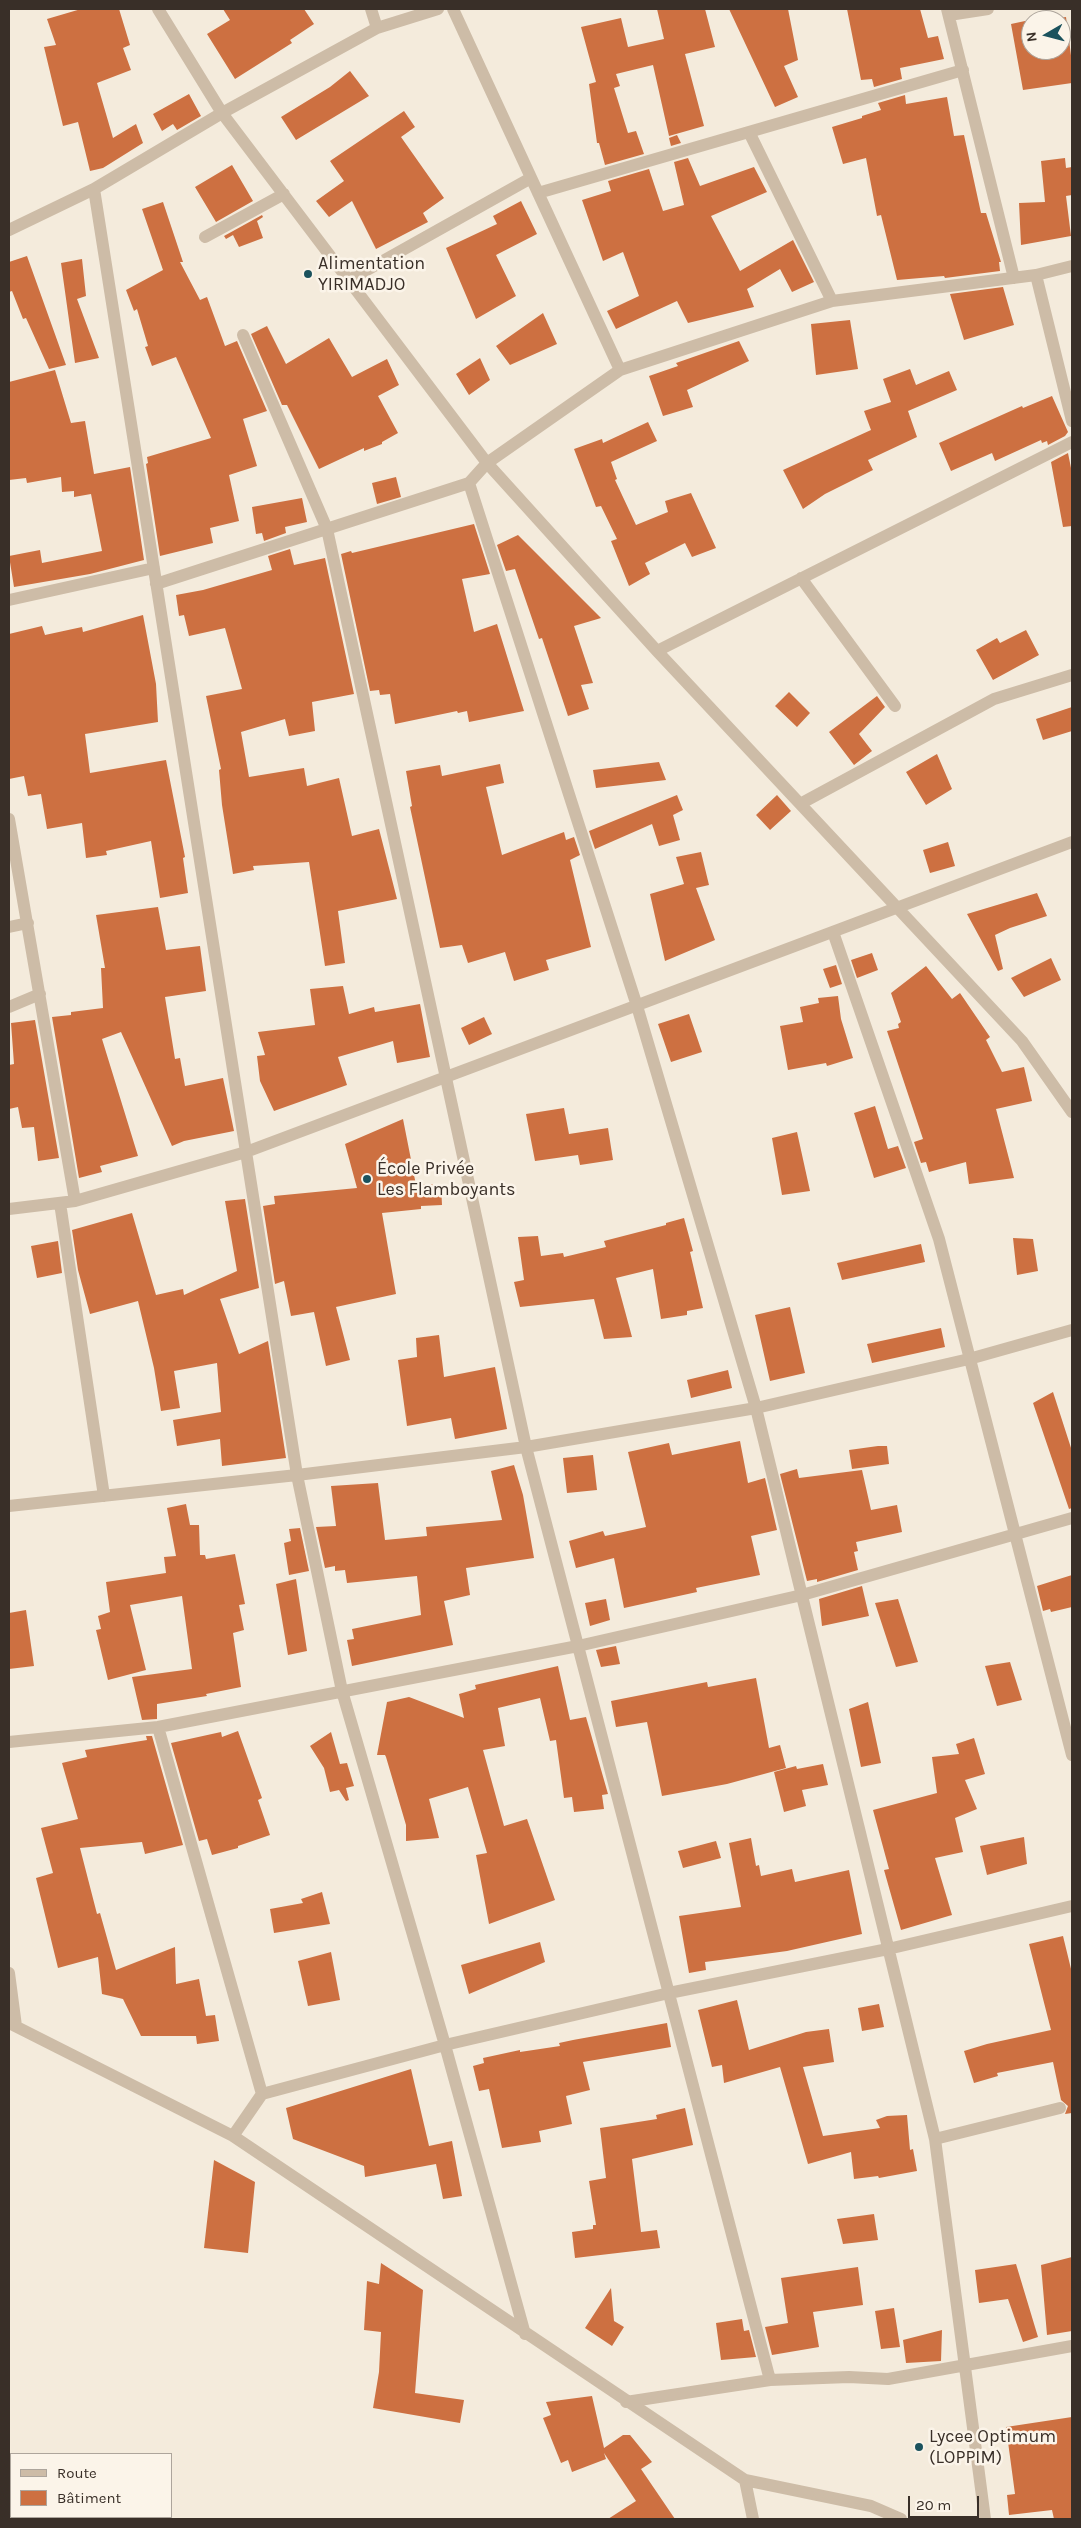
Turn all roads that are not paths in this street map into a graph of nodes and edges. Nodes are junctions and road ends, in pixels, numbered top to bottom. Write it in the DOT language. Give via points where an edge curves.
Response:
graph roads {
  1 [pos="158,9"];
  2 [pos="371,9"];
  3 [pos="438,9"];
  4 [pos="453,9"];
  5 [pos="988,9"];
  6 [pos="948,12"];
  7 [pos="377,28"];
  8 [pos="963,70"];
  9 [pos="222,113"];
  10 [pos="750,132"];
  11 [pos="531,178"];
  12 [pos="94,189"];
  13 [pos="538,193"];
  14 [pos="284,194"];
  15 [pos="9,230"];
  16 [pos="205,237"];
  17 [pos="1072,266"];
  18 [pos="1036,275"];
  19 [pos="1014,278"];
  20 [pos="349,280"];
  21 [pos="832,301"];
  22 [pos="243,335"];
  23 [pos="620,370"];
  24 [pos="1072,421"];
  25 [pos="1072,442"];
  26 [pos="487,463"];
  27 [pos="469,483"];
  28 [pos="327,529"];
  29 [pos="154,568"];
  30 [pos="802,578"];
  31 [pos="156,584"];
  32 [pos="9,600"];
  33 [pos="658,651"];
  34 [pos="1072,675"];
  35 [pos="895,706"];
  36 [pos="800,804"];
  37 [pos="9,818"];
  38 [pos="1072,842"];
  39 [pos="897,908"];
  40 [pos="28,922"];
  41 [pos="9,926"];
  42 [pos="833,932"];
  43 [pos="40,994"];
  44 [pos="636,1006"];
  45 [pos="9,1007"];
  46 [pos="446,1078"];
  47 [pos="1072,1112"];
  48 [pos="246,1152"];
  49 [pos="75,1201"];
  50 [pos="60,1203"];
  51 [pos="9,1209"];
  52 [pos="1072,1330"];
  53 [pos="969,1359"];
  54 [pos="756,1408"];
  55 [pos="526,1447"];
  56 [pos="297,1475"];
  57 [pos="104,1496"];
  58 [pos="9,1506"];
  59 [pos="1072,1518"];
  60 [pos="1014,1533"];
  61 [pos="802,1595"];
  62 [pos="578,1646"];
  63 [pos="342,1691"];
  64 [pos="158,1727"];
  65 [pos="9,1742"];
  66 [pos="1072,1755"];
  67 [pos="1072,1906"];
  68 [pos="888,1949"];
  69 [pos="9,1973"];
  70 [pos="668,1993"];
  71 [pos="12,2024"];
  72 [pos="445,2045"];
  73 [pos="262,2094"];
  74 [pos="1060,2108"];
  75 [pos="233,2136"];
  76 [pos="935,2139"];
  77 [pos="525,2334"];
  78 [pos="1072,2346"];
  79 [pos="965,2366"];
  80 [pos="770,2380"];
  81 [pos="626,2402"];
  82 [pos="744,2480"];
  83 [pos="872,2513"];
  84 [pos="753,2519"];
  85 [pos="901,2519"];
  86 [pos="985,2519"];
  1 -- 9 [label="street"];
  2 -- 7 [label="street"];
  3 -- 7 [label="street"];
  4 -- 11 [label="street"];
  5 -- 6 [label="street"];
  6 -- 8 [label="street"];
  7 -- 9 [label="street"];
  8 -- 10 [label="street"];
  8 -- 19 [label="street"];
  9 -- 12 [label="street"];
  9 -- 14 [label="street"];
  10 -- 13 [label="street"];
  10 -- 21 [label="street"];
  11 -- 13 [label="street"];
  11 -- 20 [label="street"];
  12 -- 15 [label="street"];
  12 -- 29 [label="street"];
  13 -- 23 [label="street"];
  14 -- 16 [label="street"];
  14 -- 20 [label="street"];
  17 -- 18 [label="street"];
  18 -- 19 [label="street"];
  18 -- 24 [label="street"];
  19 -- 21 [label="street"];
  20 -- 26 [label="street"];
  21 -- 23 [label="street"];
  22 -- 28 [label="street"];
  23 -- 26 [label="street"];
  25 -- 30 [label="street"];
  26 -- 27 [label="street"];
  26 -- 33 [label="street"];
  27 -- 28 [label="street"];
  27 -- 44 [label="street"];
  28 -- 31 [label="street"];
  28 -- 46 [label="street"];
  29 -- 31 [label="street"];
  29 -- 32 [label="street"];
  30 -- 33 [label="street"];
  30 -- 35 [label="street"];
  31 -- 48 [label="street"];
  33 -- 36 [label="street"];
  34 -- 36 [label="street" via="994,699"];
  36 -- 39 [label="street"];
  37 -- 40 [label="street"];
  38 -- 39 [label="street"];
  39 -- 42 [label="street"];
  39 -- 47 [label="street" via="1022,1041"];
  40 -- 41 [label="street"];
  40 -- 43 [label="street"];
  42 -- 44 [label="street"];
  42 -- 53 [label="street" via="939,1240"];
  43 -- 45 [label="street"];
  43 -- 49 [label="street"];
  44 -- 46 [label="street"];
  44 -- 54 [label="street"];
  46 -- 48 [label="street"];
  46 -- 55 [label="street"];
  48 -- 49 [label="street"];
  48 -- 56 [label="street"];
  49 -- 50 [label="street"];
  50 -- 51 [label="street"];
  50 -- 57 [label="street"];
  52 -- 53 [label="street"];
  53 -- 54 [label="street"];
  53 -- 60 [label="street"];
  54 -- 55 [label="street"];
  54 -- 61 [label="street"];
  55 -- 56 [label="street"];
  55 -- 62 [label="street"];
  56 -- 57 [label="street"];
  56 -- 63 [label="street"];
  57 -- 58 [label="street"];
  59 -- 60 [label="street"];
  60 -- 61 [label="street"];
  60 -- 66 [label="street"];
  61 -- 62 [label="street"];
  61 -- 68 [label="street"];
  62 -- 63 [label="street"];
  62 -- 70 [label="street"];
  63 -- 64 [label="street"];
  63 -- 72 [label="street"];
  64 -- 65 [label="street"];
  64 -- 73 [label="street"];
  67 -- 68 [label="street"];
  68 -- 70 [label="street"];
  68 -- 76 [label="street"];
  69 -- 71 [label="street"];
  70 -- 72 [label="street"];
  70 -- 80 [label="street"];
  71 -- 75 [label="street"];
  72 -- 73 [label="street"];
  72 -- 77 [label="street"];
  73 -- 75 [label="street"];
  74 -- 76 [label="street"];
  75 -- 77 [label="street"];
  76 -- 79 [label="street"];
  77 -- 81 [label="street"];
  78 -- 79 [label="street"];
  79 -- 80 [label="street" via="888,2379"];
  79 -- 86 [label="street"];
  80 -- 81 [label="street"];
  81 -- 82 [label="street"];
  82 -- 83 [label="street"];
  82 -- 84 [label="street"];
  83 -- 85 [label="street"];
}
